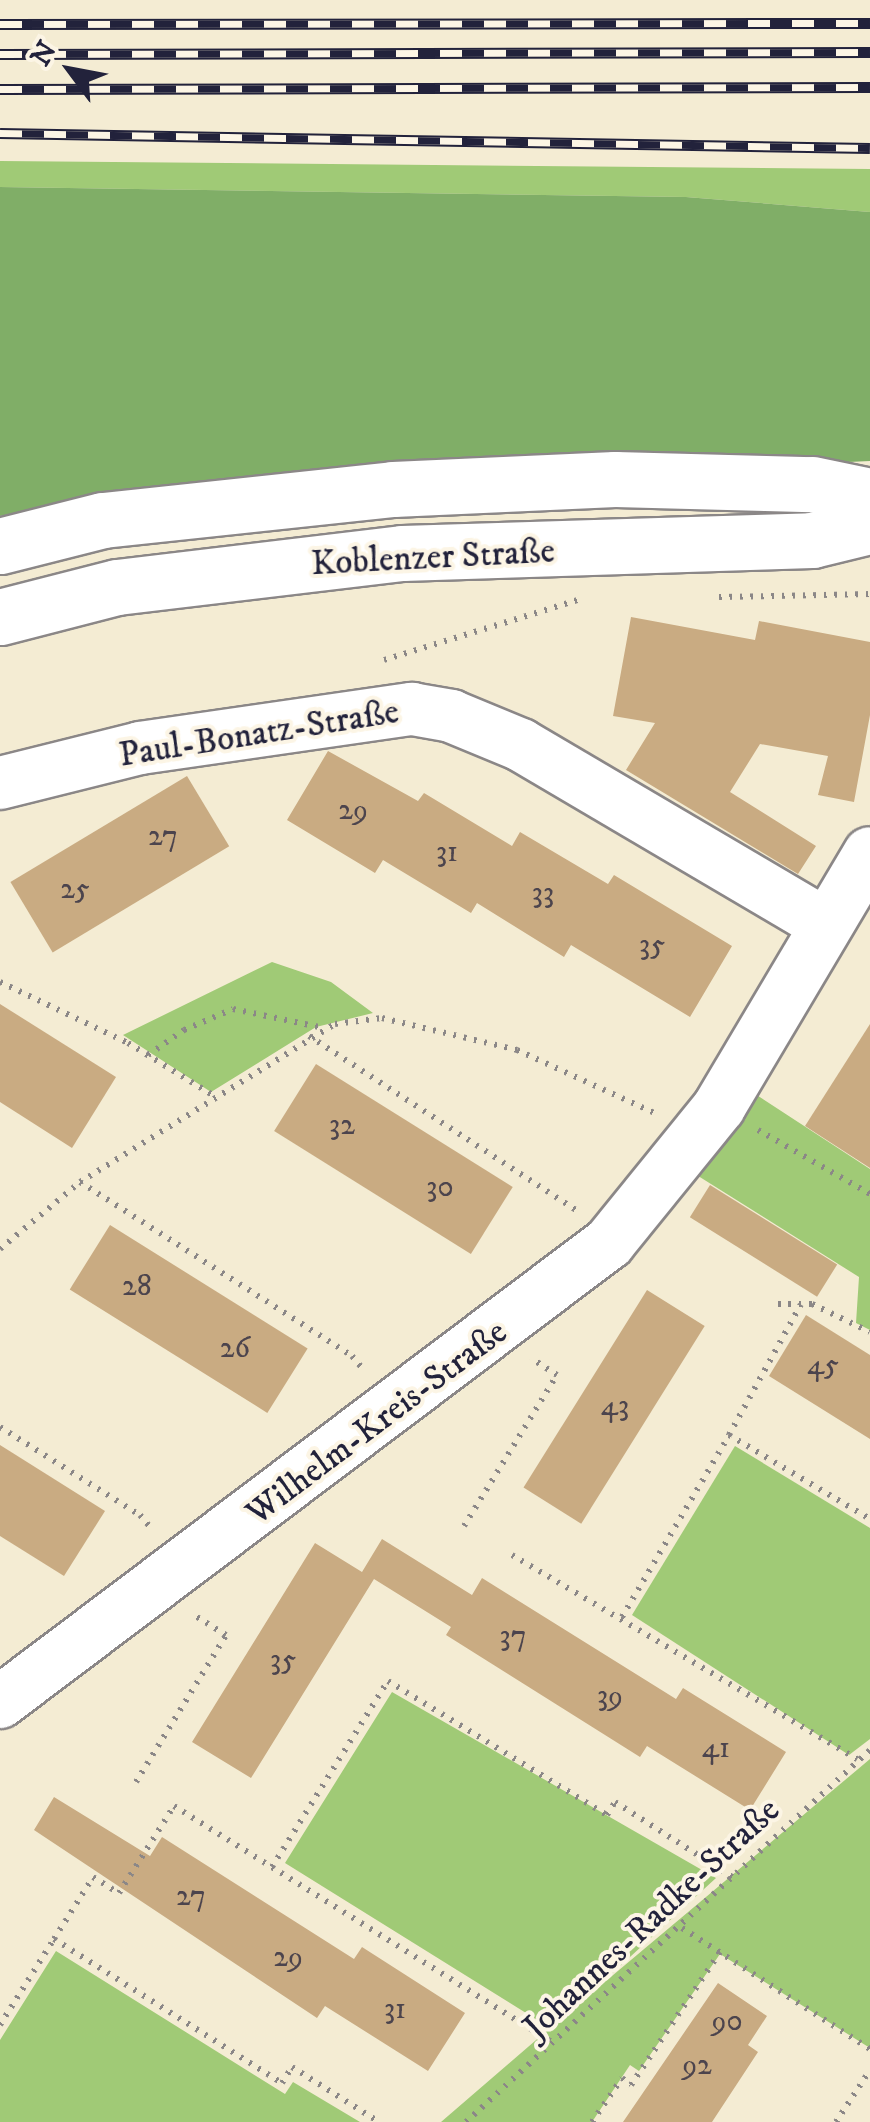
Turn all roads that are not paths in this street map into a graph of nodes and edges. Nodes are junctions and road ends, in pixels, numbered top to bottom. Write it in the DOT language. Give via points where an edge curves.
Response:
graph roads {
  1 [pos="870,496"];
  2 [pos="870,526"];
  3 [pos="0,546"];
  4 [pos="0,617"];
  5 [pos="0,783"];
  6 [pos="870,852"];
  7 [pos="826,925"];
  8 [pos="0,1702"];
  1 -- 3 [label="main road, Koblenzer Straße" via="812,484 614,479 393,489 104,520"];
  2 -- 4 [label="main road, Koblenzer Straße" via="812,540 402,553 117,587"];
  5 -- 7 [label="street, Paul-Bonatz-Straße" via="140,748 412,709 451,716 521,745"];
  6 -- 7 [label="street, Wilhelm-Kreis-Straße"];
  7 -- 8 [label="street, Wilhelm-Kreis-Straße" via="708,1122 609,1244"];
}
